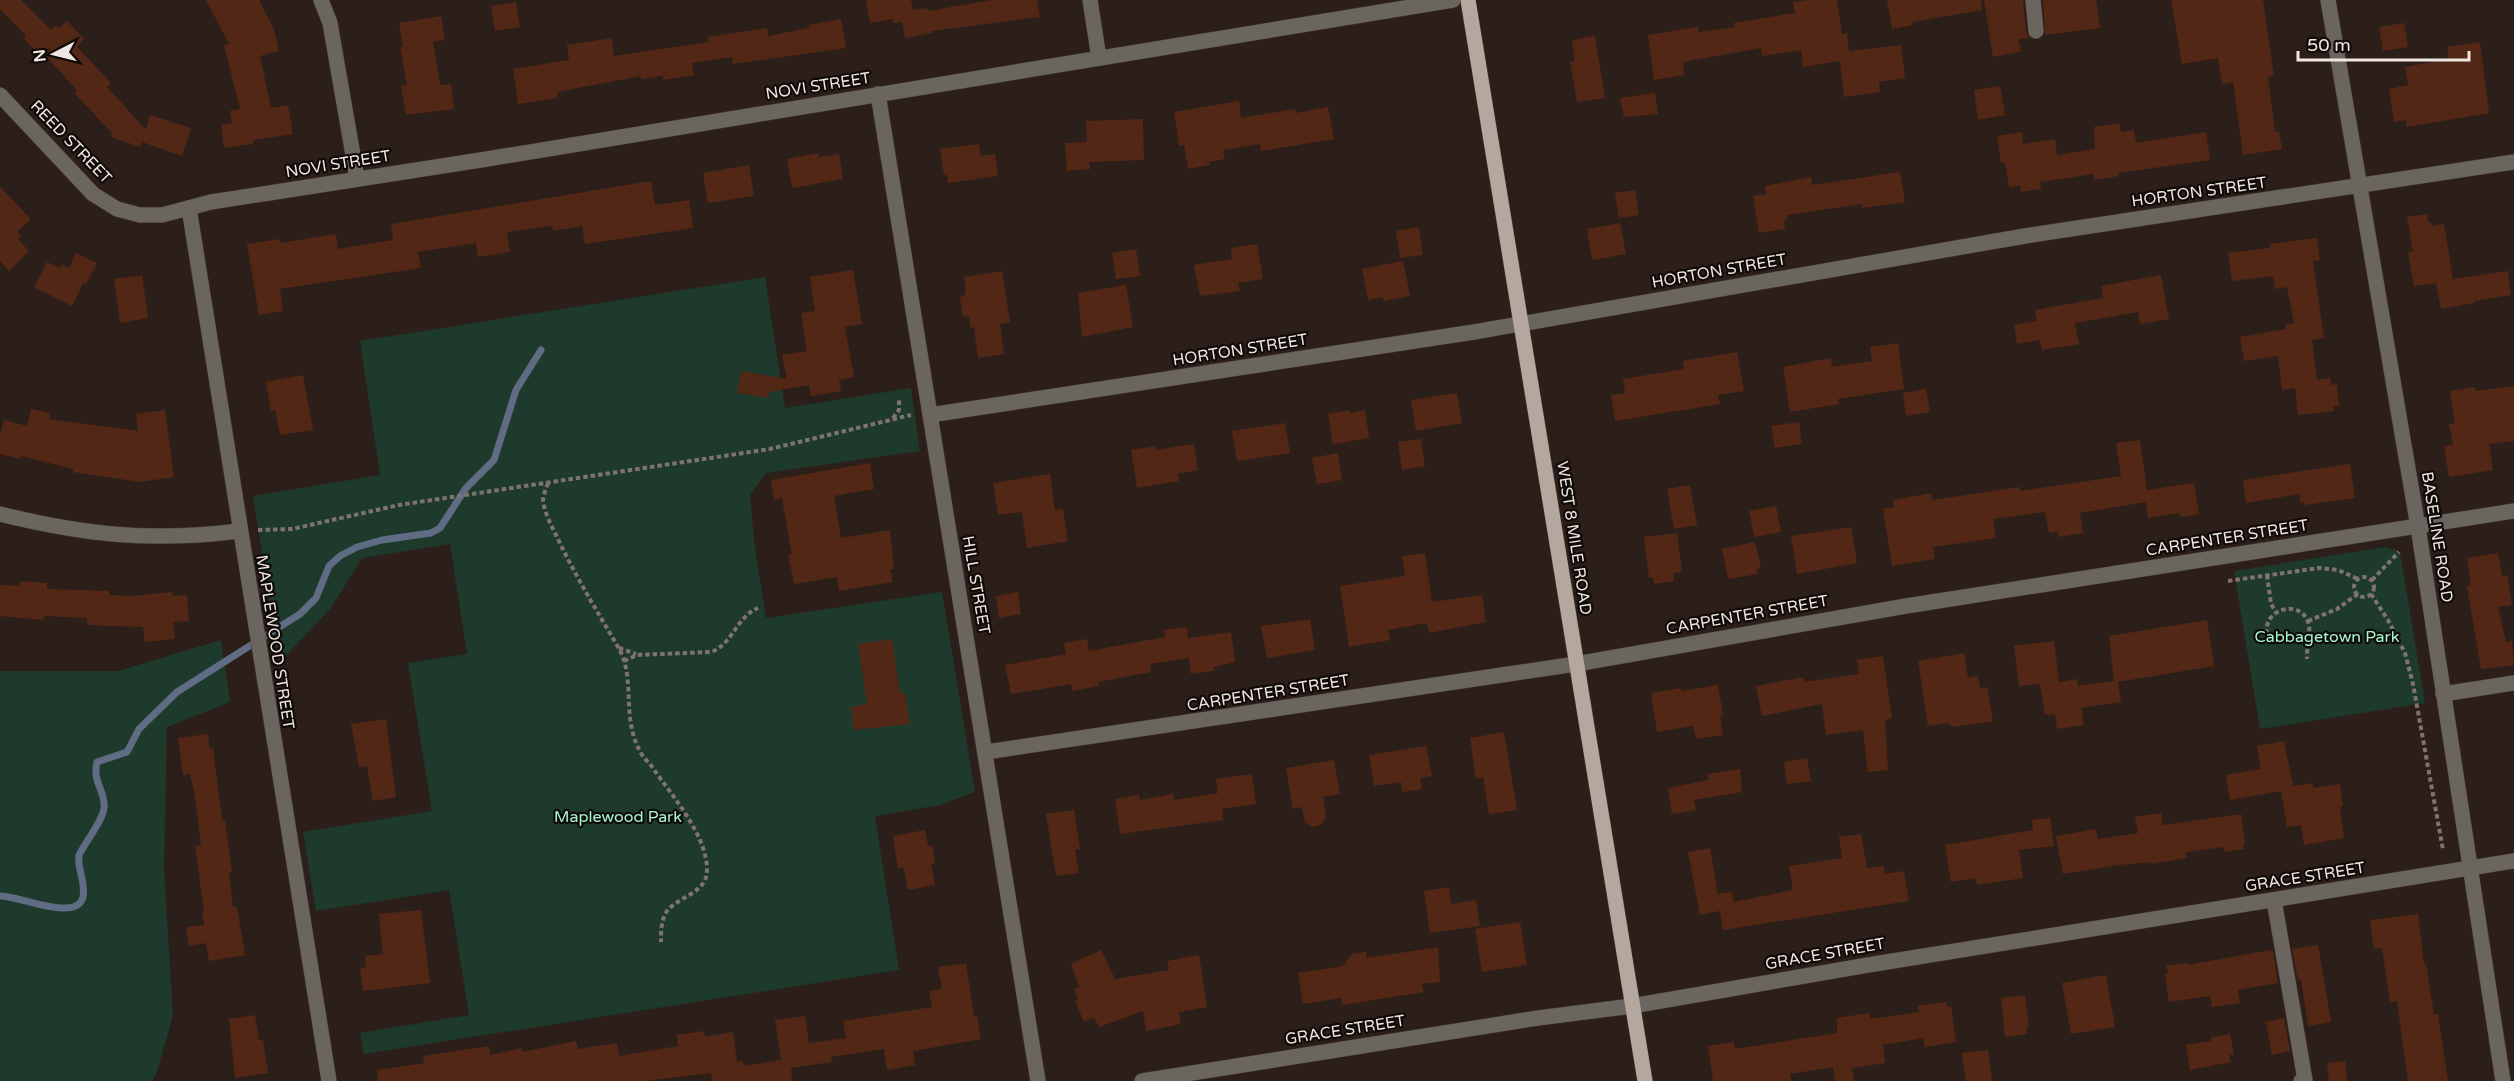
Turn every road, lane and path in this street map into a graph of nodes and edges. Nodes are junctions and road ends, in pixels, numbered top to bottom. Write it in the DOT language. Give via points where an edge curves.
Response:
graph roads {
  1 [pos="321,0"];
  2 [pos="1090,0"];
  3 [pos="1453,0"];
  4 [pos="1467,0"];
  5 [pos="2033,0"];
  6 [pos="2328,0"];
  7 [pos="2036,31"];
  8 [pos="1099,58"];
  9 [pos="878,94"];
  10 [pos="0,95"];
  11 [pos="2514,162"];
  12 [pos="357,178"];
  13 [pos="2360,186"];
  14 [pos="189,208"];
  15 [pos="1520,324"];
  16 [pos="899,398"];
  17 [pos="930,416"];
  18 [pos="892,418"];
  19 [pos="548,483"];
  20 [pos="2514,511"];
  21 [pos="0,514"];
  22 [pos="2418,527"];
  23 [pos="239,531"];
  24 [pos="2399,552"];
  25 [pos="2267,575"];
  26 [pos="2358,579"];
  27 [pos="2372,580"];
  28 [pos="2228,581"];
  29 [pos="2358,594"];
  30 [pos="2371,594"];
  31 [pos="758,609"];
  32 [pos="2276,612"];
  33 [pos="2308,621"];
  34 [pos="2269,642"];
  35 [pos="619,648"];
  36 [pos="637,655"];
  37 [pos="2307,660"];
  38 [pos="624,661"];
  39 [pos="1576,664"];
  40 [pos="2514,683"];
  41 [pos="2444,694"];
  42 [pos="986,752"];
  43 [pos="2443,850"];
  44 [pos="2514,861"];
  45 [pos="2470,868"];
  46 [pos="2274,900"];
  47 [pos="660,942"];
  48 [pos="1632,1006"];
  49 [pos="2506,1054"];
  50 [pos="328,1081"];
  51 [pos="1038,1081"];
  52 [pos="1142,1081"];
  53 [pos="1645,1081"];
  54 [pos="2301,1081"];
  55 [pos="2503,1081"];
  1 -- 12 [label="street" via="330,23"];
  2 -- 8 [label="street"];
  3 -- 8 [label="street, NOVI STREET"];
  4 -- 15 [label="main road, WEST 8 MILE ROAD"];
  5 -- 7 [label="street"];
  6 -- 13 [label="street, BASELINE ROAD"];
  8 -- 9 [label="street, NOVI STREET"];
  9 -- 12 [label="street, NOVI STREET"];
  9 -- 17 [label="street, HILL STREET"];
  10 -- 14 [label="street, REED STREET" via="93,194 109,204 140,215 162,215"];
  11 -- 13 [label="street, HORTON STREET"];
  12 -- 14 [label="street, NOVI STREET"];
  13 -- 15 [label="street, HORTON STREET" via="2025,236"];
  13 -- 22 [label="street, BASELINE ROAD"];
  14 -- 23 [label="street, MAPLEWOOD STREET"];
  15 -- 17 [label="street, HORTON STREET"];
  15 -- 39 [label="main road, WEST 8 MILE ROAD"];
  16 -- 18 [label="path" via="899,410"];
  17 -- 18 [label="path"];
  17 -- 42 [label="street, HILL STREET"];
  18 -- 19 [label="path" via="771,449"];
  19 -- 23 [label="path" via="399,505 292,529"];
  19 -- 35 [label="path" via="543,500 550,522 575,576"];
  20 -- 22 [label="street, CARPENTER STREET"];
  21 -- 23 [label="street" via="136,537"];
  22 -- 39 [label="street, CARPENTER STREET" via="1906,606"];
  22 -- 41 [label="street, BASELINE ROAD"];
  23 -- 50 [label="street, MAPLEWOOD STREET"];
  24 -- 27 [label="path"];
  25 -- 26 [label="path" via="2319,568 2338,570"];
  25 -- 28 [label="path"];
  25 -- 32 [label="path"];
  26 -- 27 [label="path"];
  26 -- 29 [label="path"];
  27 -- 30 [label="path"];
  29 -- 30 [label="path"];
  29 -- 33 [label="path" via="2337,609"];
  30 -- 43 [label="path" via="2388,620 2414,684"];
  31 -- 36 [label="path" via="747,614 721,648 711,652"];
  32 -- 33 [label="path" via="2296,610"];
  32 -- 34 [label="path" via="2266,629"];
  33 -- 37 [label="path"];
  35 -- 36 [label="path"];
  35 -- 38 [label="path"];
  36 -- 38 [label="path"];
  38 -- 47 [label="path" via="633,736 642,755 696,831 708,870 702,884 667,911"];
  39 -- 42 [label="street, CARPENTER STREET"];
  39 -- 48 [label="main road, WEST 8 MILE ROAD"];
  40 -- 41 [label="street"];
  41 -- 45 [label="street, BASELINE ROAD"];
  42 -- 51 [label="street, HILL STREET"];
  44 -- 45 [label="street, GRACE STREET"];
  45 -- 46 [label="street, GRACE STREET"];
  45 -- 49 [label="street, BASELINE ROAD"];
  46 -- 48 [label="street, GRACE STREET"];
  46 -- 54 [label="street" via="2305,1080"];
  48 -- 52 [label="street, GRACE STREET"];
  48 -- 53 [label="main road, WEST 8 MILE ROAD"];
  49 -- 55 [label="street, BASELINE ROAD"];
}
